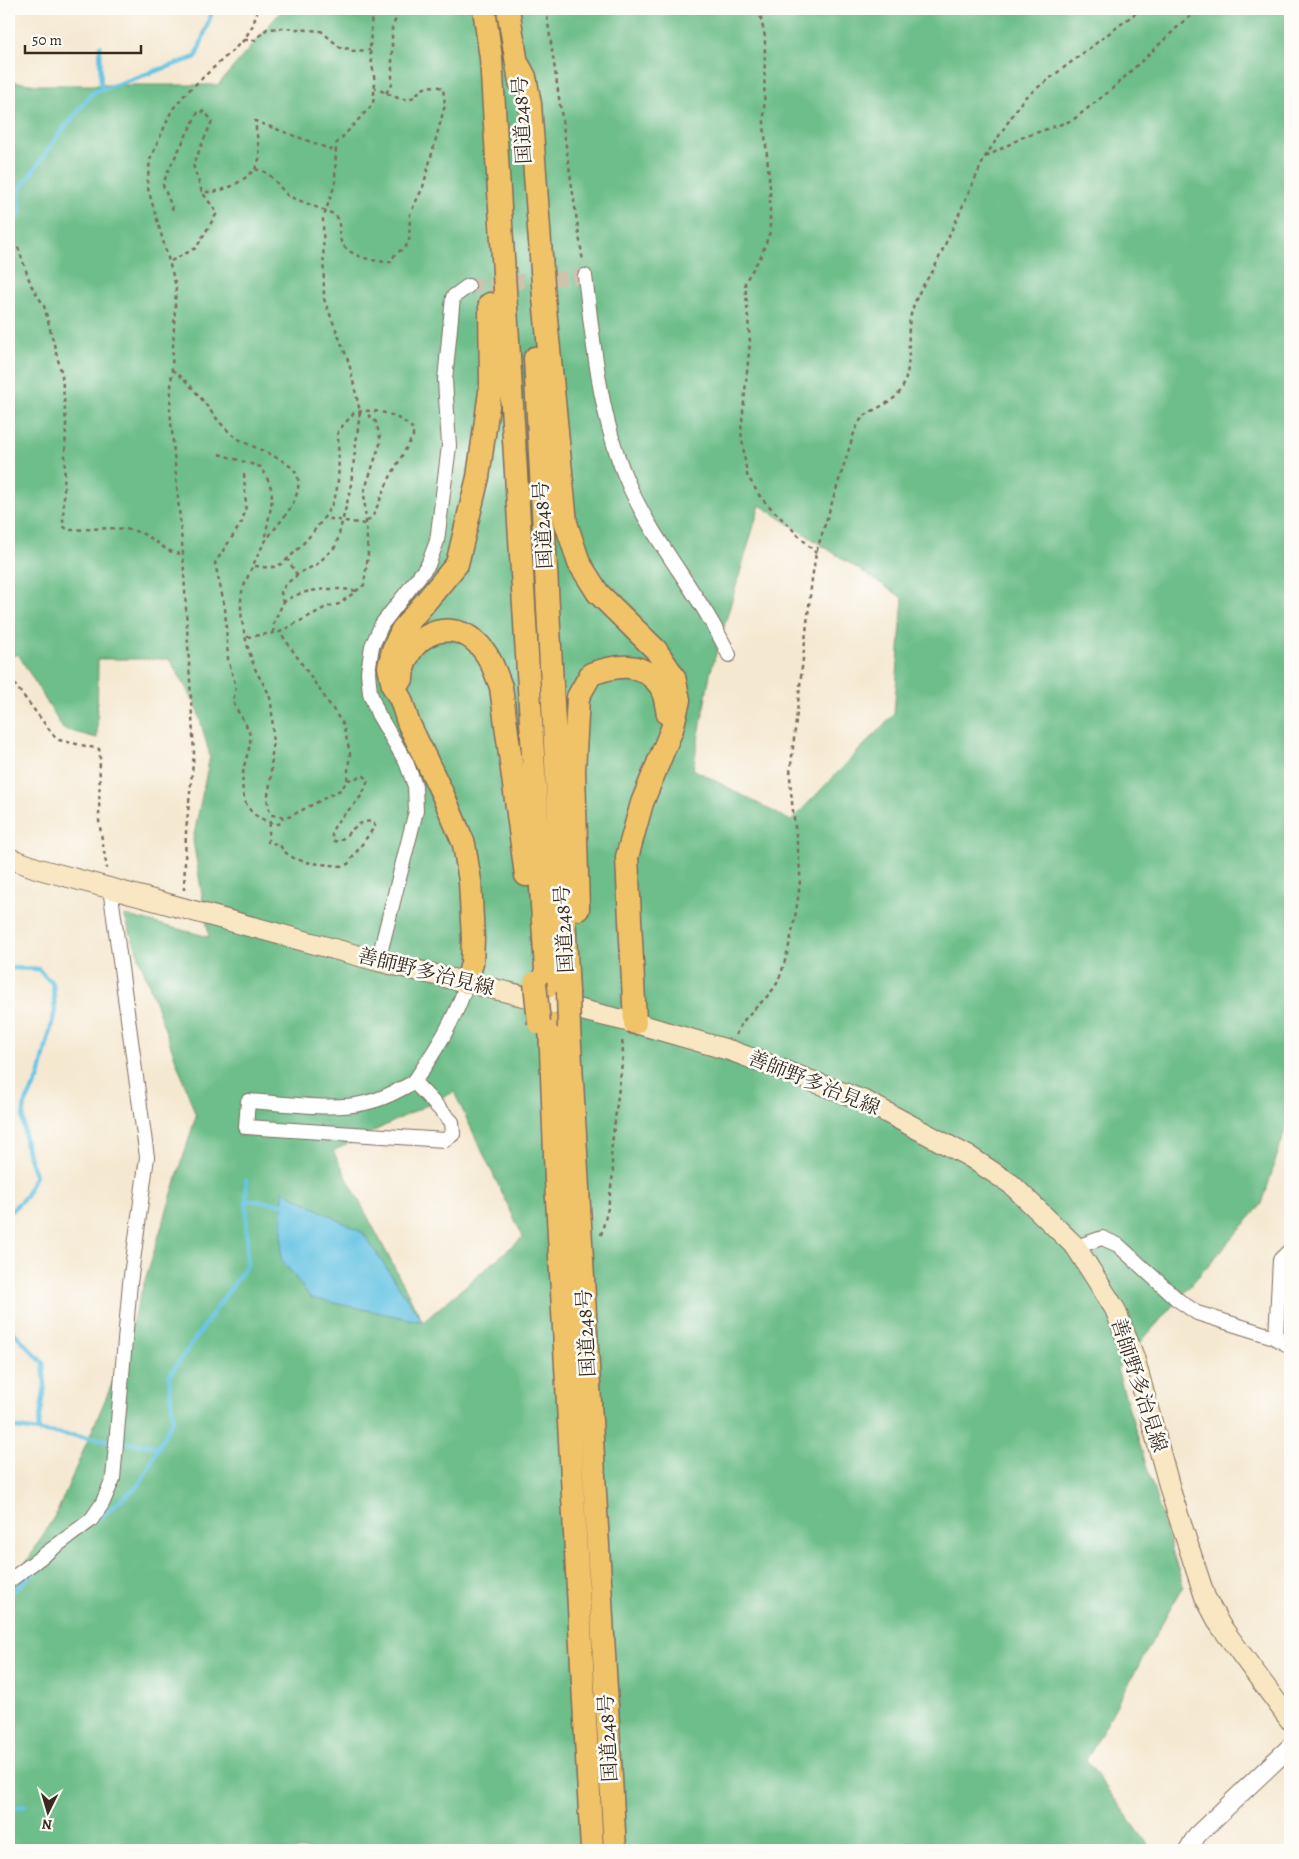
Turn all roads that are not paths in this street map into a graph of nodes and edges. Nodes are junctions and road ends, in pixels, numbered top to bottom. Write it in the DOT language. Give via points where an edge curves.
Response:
graph roads {
  1 [pos="484,9"];
  2 [pos="508,9"];
  3 [pos="490,58"];
  4 [pos="519,66"];
  5 [pos="585,276"];
  6 [pos="468,286"];
  7 [pos="729,656"];
  8 [pos="401,700"];
  9 [pos="672,729"];
  10 [pos="9,858"];
  11 [pos="110,888"];
  12 [pos="378,961"];
  13 [pos="467,982"];
  14 [pos="554,986"];
  15 [pos="553,1025"];
  16 [pos="629,1030"];
  17 [pos="414,1082"];
  18 [pos="1076,1247"];
  19 [pos="1290,1250"];
  20 [pos="1276,1338"];
  21 [pos="1290,1346"];
  22 [pos="9,1581"];
  23 [pos="1290,1720"];
  24 [pos="1290,1747"];
  25 [pos="592,1850"];
  26 [pos="615,1850"];
  27 [pos="1188,1850"];
  1 -- 3 [label="highway, 国道248号"];
  2 -- 4 [label="highway, 国道248号"];
  3 -- 8 [label="highway" via="483,150 489,230 491,385 478,477 457,564 402,630 393,650 389,667 393,686"];
  3 -- 14 [label="highway, 国道248号"];
  4 -- 9 [label="highway" via="525,76 530,104 544,298 566,523 579,563 598,593 656,650 674,677 679,700"];
  4 -- 14 [label="highway, 国道248号"];
  5 -- 7 [label="street" via="599,381 610,432 630,488 656,539 718,631"];
  6 -- 12 [label="street" via="453,297 445,380 449,446 437,541 428,565 382,624 372,646 368,672 370,693 415,786 416,812"];
  8 -- 13 [label="highway" via="464,844 473,938 472,964"];
  8 -- 14 [label="highway" via="403,666 409,651 422,638 440,630 459,633 475,641 492,662 502,688 525,864"];
  9 -- 14 [label="highway" via="662,688 637,667 623,665 591,674 578,698 574,770 579,932"];
  9 -- 16 [label="highway" via="642,802 627,857"];
  10 -- 11 [label="main road, 善師野多治見線"];
  11 -- 12 [label="main road, 善師野多治見線"];
  11 -- 22 [label="street" via="147,1157 130,1283 113,1478 91,1520"];
  12 -- 13 [label="main road, 善師野多治見線"];
  13 -- 16 [label="main road, 善師野多治見線"];
  13 -- 17 [label="street" via="445,1034"];
  14 -- 15 [label="highway, 国道248号, bridge"];
  14 -- 15 [label="highway, bridge"];
  15 -- 25 [label="highway, 国道248号" via="556,1180"];
  15 -- 26 [label="highway, 国道248号"];
  16 -- 18 [label="main road, 善師野多治見線" via="732,1050 865,1101 970,1157 1011,1184"];
  17 -- 17 [label="street" via="452,1122 453,1134 445,1140 246,1127 248,1101 340,1106 363,1104 391,1095"];
  18 -- 20 [label="street" via="1102,1238 1118,1245 1178,1300 1197,1313"];
  18 -- 23 [label="main road, 善師野多治見線" via="1115,1309 1134,1357 1172,1496 1205,1598 1220,1626"];
  19 -- 20 [label="street" via="1280,1260"];
  20 -- 21 [label="street"];
  24 -- 27 [label="street" via="1197,1835"];
}
